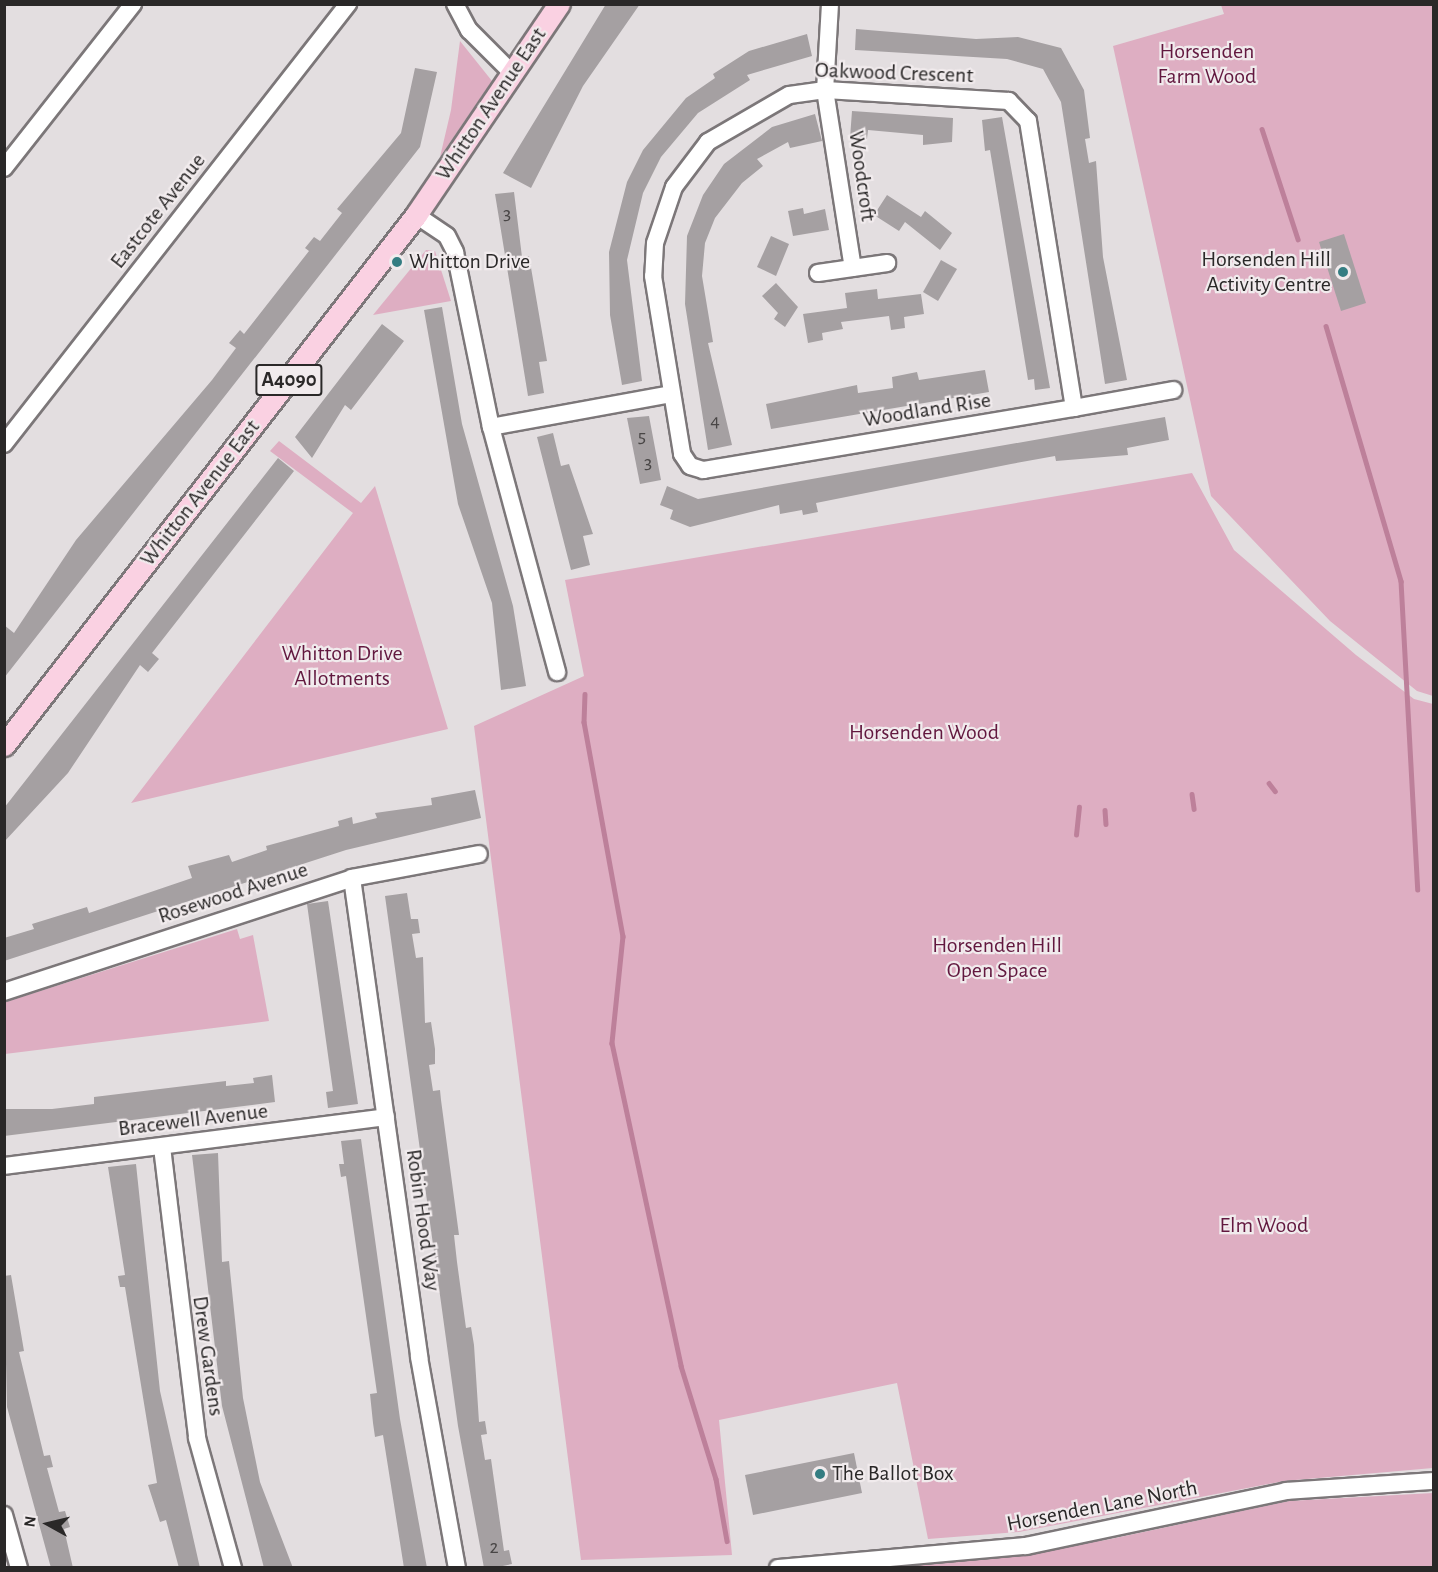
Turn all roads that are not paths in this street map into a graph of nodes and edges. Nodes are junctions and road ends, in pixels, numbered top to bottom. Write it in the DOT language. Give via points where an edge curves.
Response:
graph roads {
  1 [pos="133,4"];
  2 [pos="348,4"];
  3 [pos="455,4"];
  4 [pos="559,4"];
  5 [pos="830,4"];
  6 [pos="512,73"];
  7 [pos="825,90"];
  8 [pos="4,168"];
  9 [pos="416,216"];
  10 [pos="887,263"];
  11 [pos="853,268"];
  12 [pos="819,273"];
  13 [pos="1173,390"];
  14 [pos="671,394"];
  15 [pos="1074,408"];
  16 [pos="491,427"];
  17 [pos="4,444"];
  18 [pos="690,465"];
  19 [pos="557,672"];
  20 [pos="4,745"];
  21 [pos="479,854"];
  22 [pos="352,878"];
  23 [pos="4,992"];
  24 [pos="386,1118"];
  25 [pos="162,1147"];
  26 [pos="4,1166"];
  27 [pos="1434,1481"];
  28 [pos="4,1515"];
  29 [pos="19,1568"];
  30 [pos="233,1568"];
  31 [pos="457,1568"];
  32 [pos="778,1568"];
  1 -- 8 [label="street"];
  2 -- 17 [label="street, Eastcote Avenue"];
  3 -- 6 [label="street" via="469,30"];
  4 -- 6 [label="main road, Whitton Avenue East / A4090"];
  5 -- 7 [label="street, Woodcroft"];
  6 -- 9 [label="main road, Whitton Avenue East / A4090"];
  7 -- 11 [label="street, Woodcroft"];
  7 -- 14 [label="street, Oakwood Crescent" via="789,94 731,124 708,142 674,187 657,233 652,276"];
  7 -- 15 [label="street, Oakwood Crescent" via="1000,98 1021,109 1028,121"];
  9 -- 16 [label="street" via="447,236 455,252"];
  9 -- 20 [label="main road, Whitton Avenue East / A4090"];
  10 -- 11 [label="street"];
  11 -- 12 [label="street"];
  13 -- 15 [label="street, Woodland Rise"];
  14 -- 16 [label="street"];
  14 -- 18 [label="street, Oakwood Crescent" via="681,454"];
  15 -- 18 [label="street, Woodland Rise" via="703,470"];
  16 -- 19 [label="street"];
  21 -- 22 [label="street, Rosewood Avenue"];
  22 -- 23 [label="street, Rosewood Avenue"];
  22 -- 24 [label="street, Robin Hood Way"];
  24 -- 25 [label="street, Bracewell Avenue"];
  24 -- 31 [label="street, Robin Hood Way" via="440,1494"];
  25 -- 26 [label="street, Bracewell Avenue"];
  25 -- 30 [label="street, Drew Gardens" via="197,1438"];
  27 -- 32 [label="street, Horsenden Lane North" via="1286,1491 1026,1546"];
  28 -- 29 [label="street"];
}
